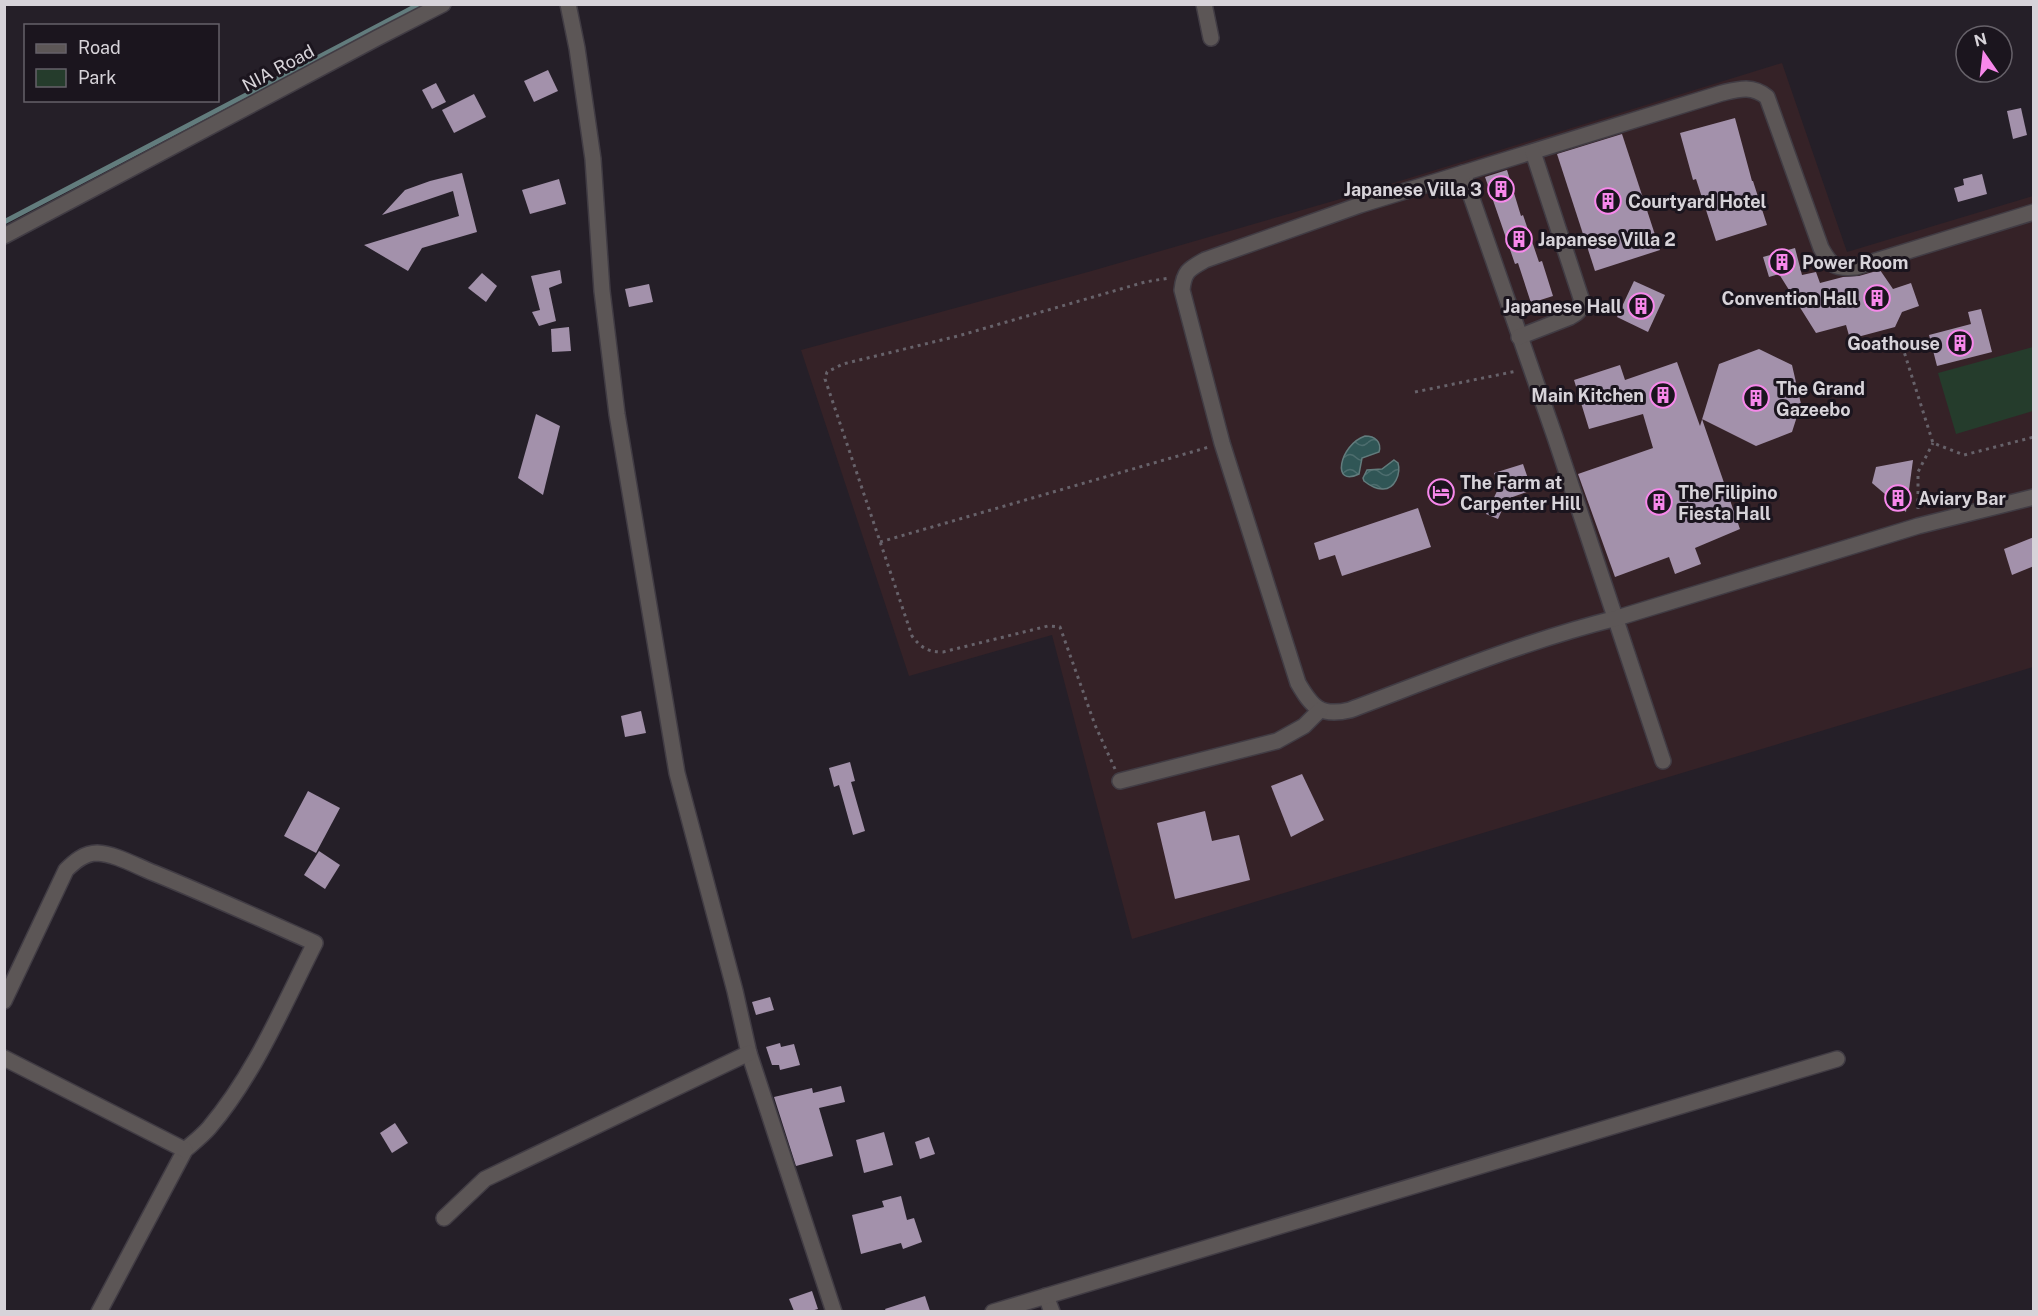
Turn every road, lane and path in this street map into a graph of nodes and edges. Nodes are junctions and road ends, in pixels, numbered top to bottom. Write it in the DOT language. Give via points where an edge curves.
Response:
graph roads {
  1 [pos="443,4"];
  2 [pos="568,4"];
  3 [pos="1204,4"];
  4 [pos="1210,38"];
  5 [pos="1533,152"];
  6 [pos="1463,174"];
  7 [pos="2034,212"];
  8 [pos="4,236"];
  9 [pos="1183,277"];
  10 [pos="1519,337"];
  11 [pos="1900,339"];
  12 [pos="1530,368"];
  13 [pos="1415,392"];
  14 [pos="2034,437"];
  15 [pos="1222,443"];
  16 [pos="1933,443"];
  17 [pos="2034,497"];
  18 [pos="1918,526"];
  19 [pos="880,542"];
  20 [pos="1617,618"];
  21 [pos="1320,710"];
  22 [pos="1663,761"];
  23 [pos="1120,781"];
  24 [pos="4,1001"];
  25 [pos="749,1053"];
  26 [pos="4,1058"];
  27 [pos="1837,1059"];
  28 [pos="185,1150"];
  29 [pos="444,1218"];
  30 [pos="1046,1296"];
  31 [pos="99,1311"];
  32 [pos="834,1311"];
  33 [pos="993,1311"];
  34 [pos="1052,1311"];
  1 -- 8 [label="street, NIA Road"];
  2 -- 25 [label="street" via="592,159 617,414 677,773"];
  3 -- 4 [label="street"];
  5 -- 6 [label="street"];
  5 -- 7 [label="street" via="1748,88 1767,97 1821,248 1828,262 1841,268 1856,267"];
  5 -- 10 [label="street" via="1582,306 1570,317"];
  6 -- 9 [label="street" via="1360,205 1204,260"];
  6 -- 10 [label="street"];
  9 -- 15 [label="street" via="1185,304"];
  9 -- 19 [label="path" via="1145,282 958,336 843,364 827,372 825,379"];
  10 -- 12 [label="street"];
  11 -- 16 [label="path"];
  12 -- 13 [label="path"];
  12 -- 20 [label="street"];
  14 -- 16 [label="path" via="1964,455"];
  15 -- 19 [label="path"];
  15 -- 21 [label="street" via="1298,683"];
  16 -- 18 [label="path" via="1918,472"];
  17 -- 18 [label="street"];
  18 -- 20 [label="street"];
  19 -- 23 [label="path" via="912,636 930,652 1048,626 1060,627"];
  20 -- 21 [label="street" via="1520,647 1350,710"];
  20 -- 22 [label="street"];
  21 -- 23 [label="street" via="1304,726 1277,741"];
  24 -- 28 [label="street" via="66,870 85,855 111,856 315,943 265,1044 233,1097 208,1130"];
  25 -- 29 [label="street" via="485,1179"];
  25 -- 32 [label="street"];
  26 -- 28 [label="street"];
  27 -- 30 [label="street"];
  28 -- 31 [label="street"];
  30 -- 33 [label="street"];
  30 -- 34 [label="street"];
}
